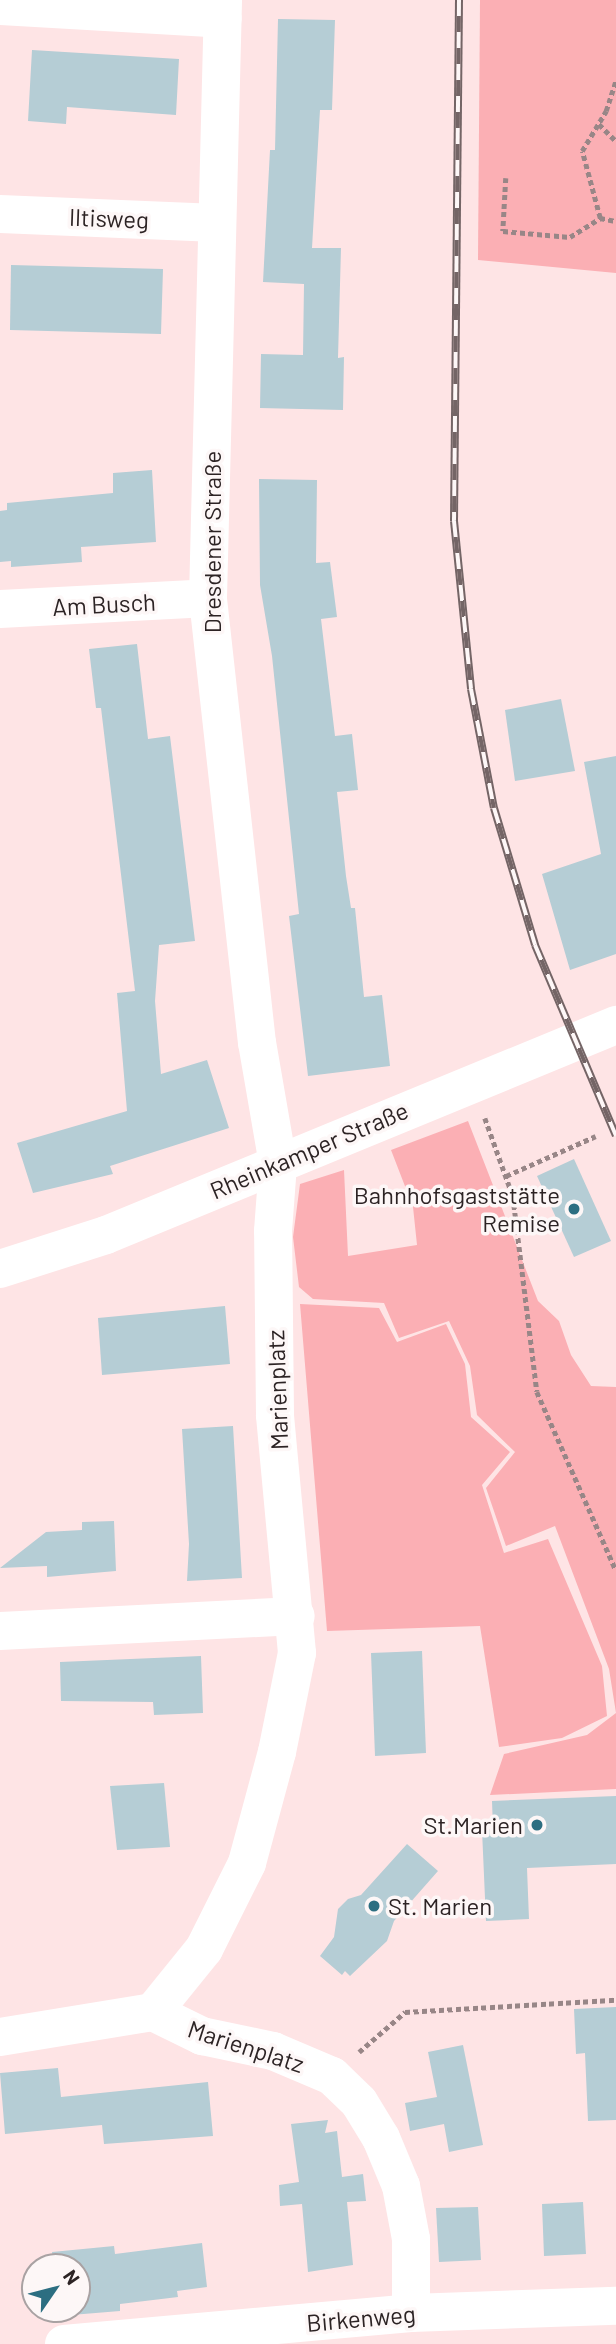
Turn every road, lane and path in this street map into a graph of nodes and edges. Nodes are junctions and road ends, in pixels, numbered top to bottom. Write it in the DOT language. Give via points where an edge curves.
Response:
graph roads {
  1 [pos="0,6"];
  2 [pos="223,10"];
  3 [pos="616,81"];
  4 [pos="598,124"];
  5 [pos="616,141"];
  6 [pos="506,178"];
  7 [pos="0,214"];
  8 [pos="600,218"];
  9 [pos="616,221"];
  10 [pos="217,223"];
  11 [pos="208,598"];
  12 [pos="0,609"];
  13 [pos="616,1025"];
  14 [pos="471,1083"];
  15 [pos="596,1136"];
  16 [pos="278,1164"];
  17 [pos="506,1176"];
  18 [pos="0,1269"];
  19 [pos="616,1570"];
  20 [pos="296,1616"];
  21 [pos="0,1631"];
  22 [pos="616,2000"];
  23 [pos="153,2012"];
  24 [pos="0,2037"];
  25 [pos="332,2076"];
  26 [pos="616,2306"];
  27 [pos="411,2313"];
  28 [pos="64,2344"];
  1 -- 2 [label="street"];
  2 -- 10 [label="street, Dresdener Straße"];
  3 -- 4 [label="path"];
  4 -- 5 [label="path"];
  4 -- 8 [label="path" via="582,151"];
  6 -- 8 [label="path" via="503,231 570,237"];
  7 -- 10 [label="street, Iltisweg"];
  8 -- 9 [label="path"];
  10 -- 11 [label="street, Dresdener Straße"];
  11 -- 12 [label="street, Am Busch"];
  11 -- 16 [label="street, Dresdener Straße" via="257,1043"];
  13 -- 14 [label="street, Rheinkamper Straße"];
  14 -- 16 [label="street, Rheinkamper Straße"];
  14 -- 17 [label="path"];
  15 -- 17 [label="path"];
  16 -- 18 [label="street, Rheinkamper Straße" via="106,1235"];
  16 -- 20 [label="street, Marienplatz" via="273,1231 275,1415"];
  17 -- 19 [label="path" via="519,1237 537,1392"];
  20 -- 21 [label="street"];
  20 -- 23 [label="street, Marienplatz" via="297,1653 247,1863 204,1949"];
  22 -- 25 [label="path" via="405,2012"];
  23 -- 24 [label="street"];
  23 -- 25 [label="street, Marienplatz" via="202,2036 273,2051"];
  25 -- 27 [label="street, Marienplatz" via="366,2114 401,2186 411,2239"];
  26 -- 27 [label="street, Birkenweg"];
  27 -- 28 [label="street, Birkenweg"];
}
